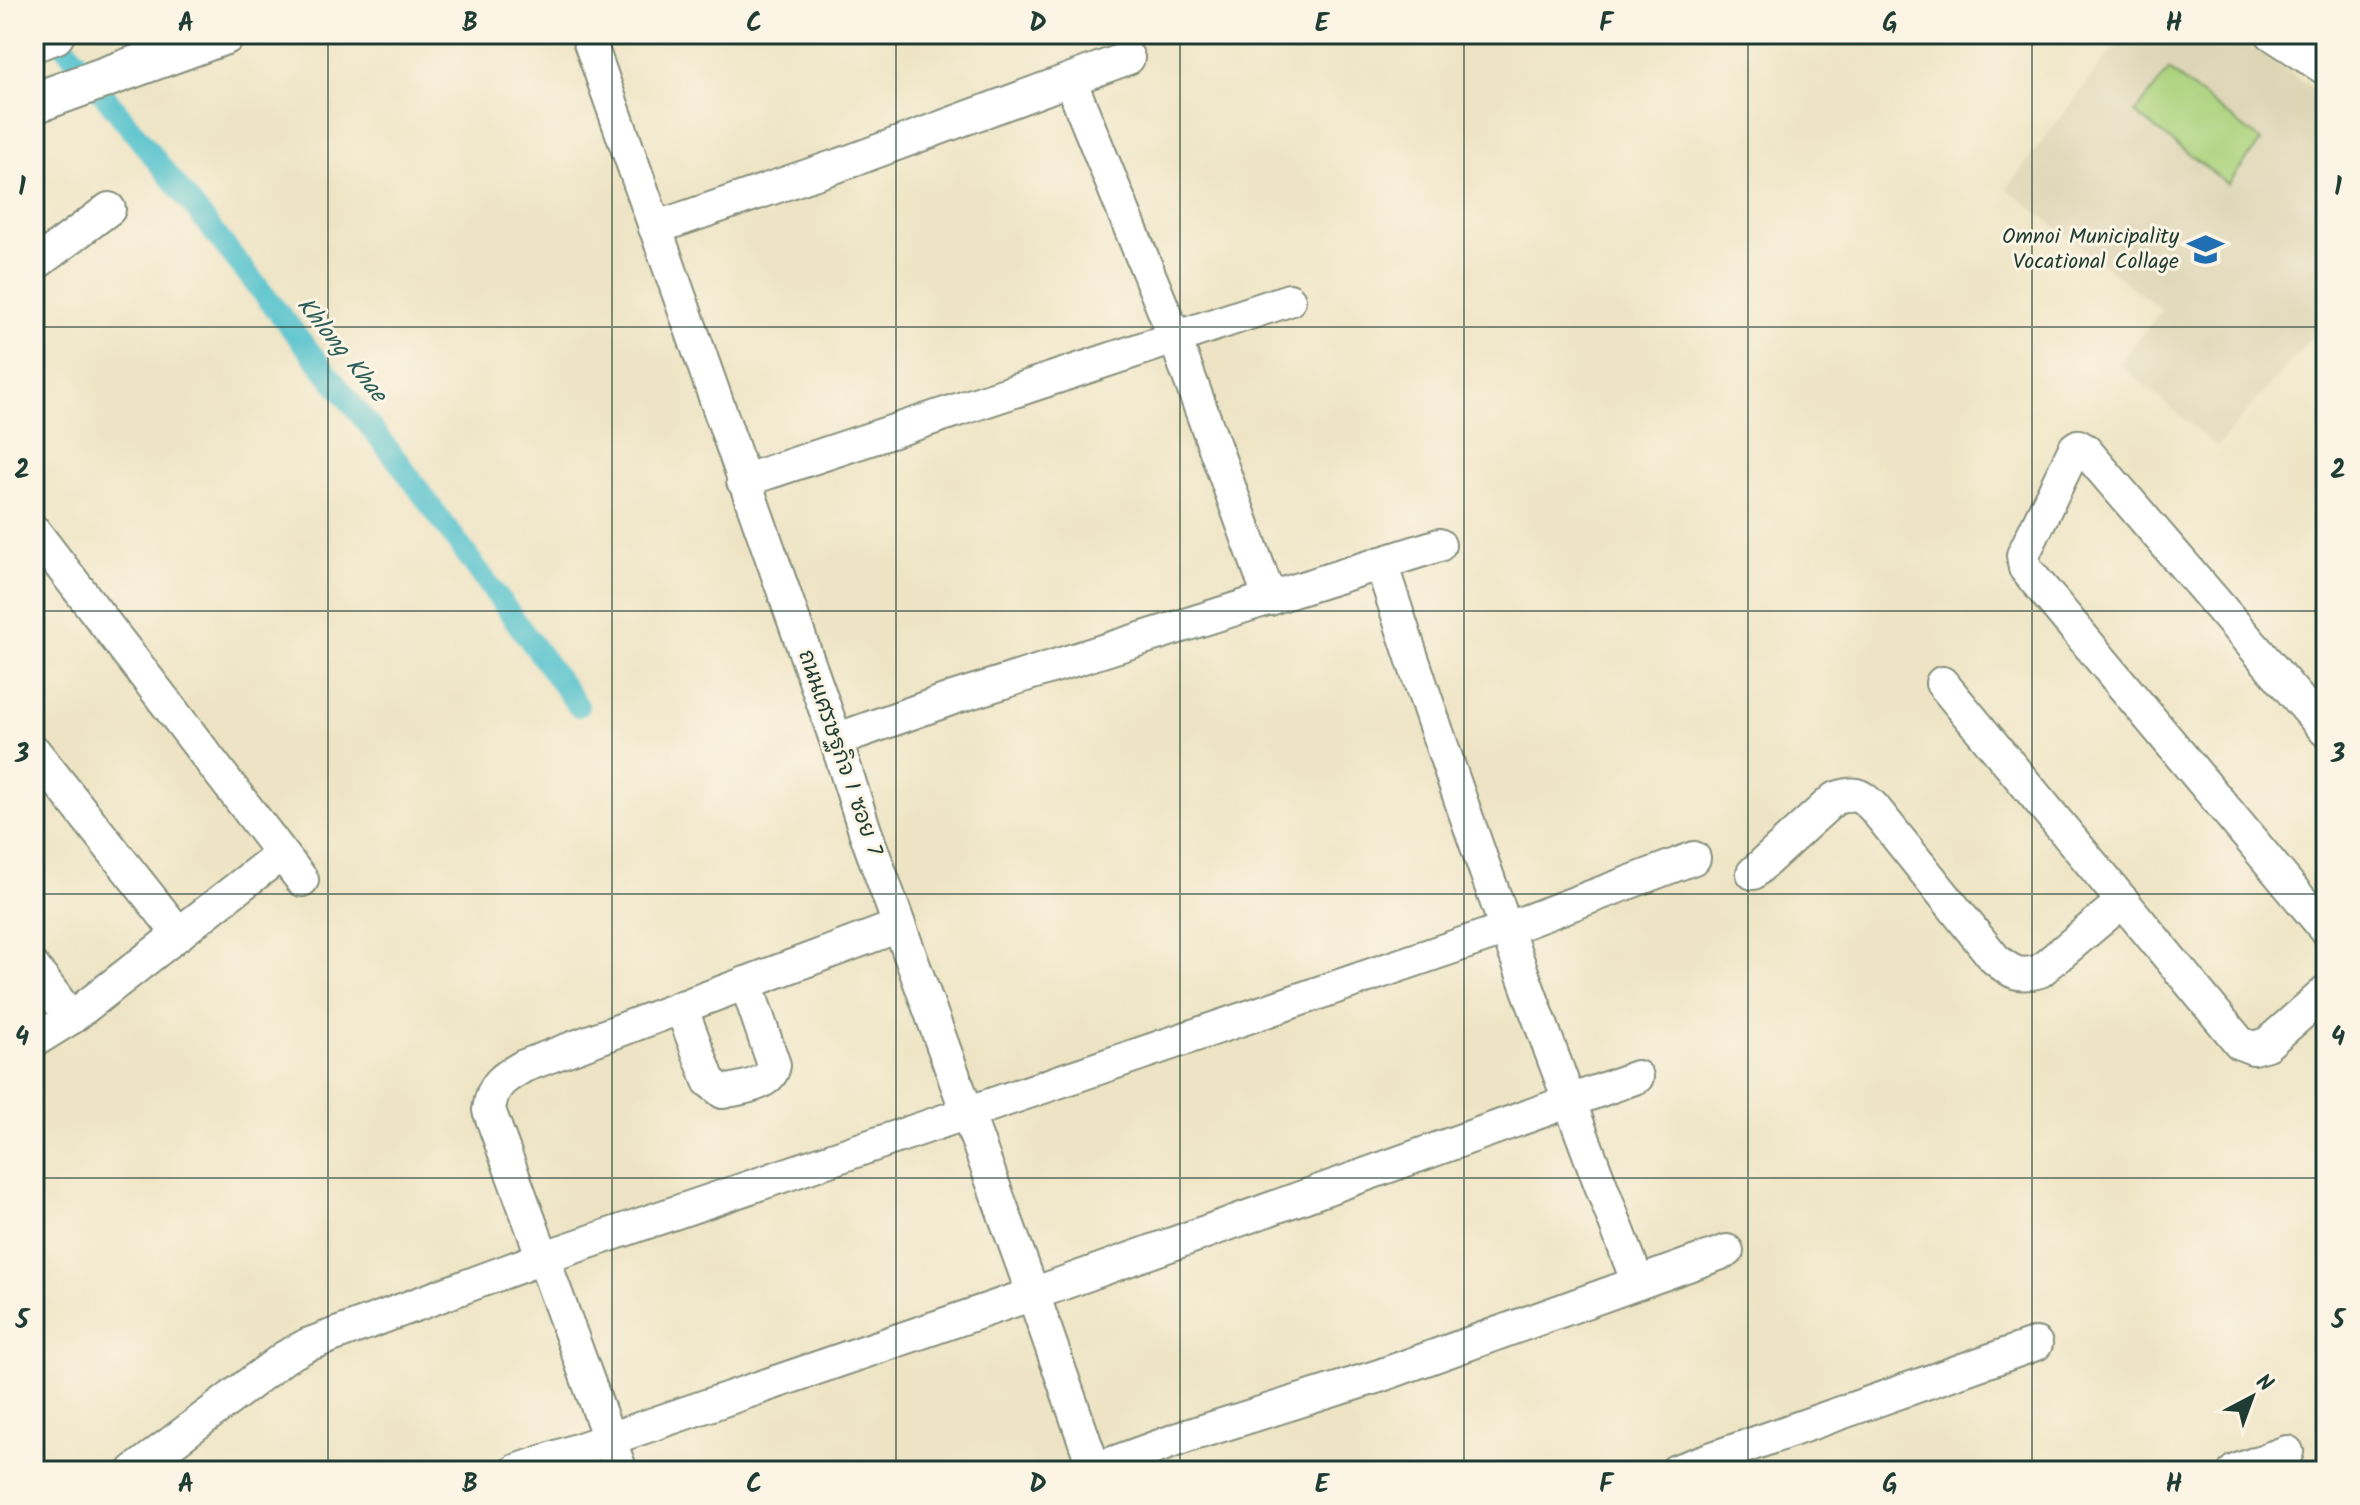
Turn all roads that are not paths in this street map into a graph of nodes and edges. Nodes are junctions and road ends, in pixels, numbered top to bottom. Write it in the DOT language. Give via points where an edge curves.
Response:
graph roads {
  1 [pos="54,34"];
  2 [pos="225,34"];
  3 [pos="587,34"];
  4 [pos="2272,34"];
  5 [pos="34,41"];
  6 [pos="1128,58"];
  7 [pos="2326,69"];
  8 [pos="1070,80"];
  9 [pos="34,103"];
  10 [pos="109,209"];
  11 [pos="655,228"];
  12 [pos="34,265"];
  13 [pos="1289,300"];
  14 [pos="1175,338"];
  15 [pos="743,481"];
  16 [pos="34,531"];
  17 [pos="1439,545"];
  18 [pos="1381,563"];
  19 [pos="1270,599"];
  20 [pos="1942,683"];
  21 [pos="2326,731"];
  22 [pos="836,740"];
  23 [pos="34,751"];
  24 [pos="281,854"];
  25 [pos="1694,858"];
  26 [pos="1753,873"];
  27 [pos="302,880"];
  28 [pos="2123,901"];
  29 [pos="899,926"];
  30 [pos="1506,929"];
  31 [pos="2326,930"];
  32 [pos="179,934"];
  33 [pos="34,968"];
  34 [pos="746,983"];
  35 [pos="2326,992"];
  36 [pos="681,1007"];
  37 [pos="71,1018"];
  38 [pos="34,1041"];
  39 [pos="1637,1077"];
  40 [pos="1568,1102"];
  41 [pos="966,1113"];
  42 [pos="1727,1251"];
  43 [pos="545,1257"];
  44 [pos="1638,1283"];
  45 [pos="1033,1294"];
  46 [pos="2036,1344"];
  47 [pos="608,1439"];
  48 [pos="2287,1452"];
  49 [pos="134,1471"];
  50 [pos="516,1471"];
  51 [pos="621,1471"];
  52 [pos="1094,1471"];
  53 [pos="1676,1471"];
  54 [pos="2235,1471"];
  1 -- 5 [label="main road"];
  2 -- 9 [label="main road"];
  3 -- 11 [label="street, ถนนเศรษฐกิจ 1 ซอย 7"];
  4 -- 7 [label="street"];
  6 -- 8 [label="street"];
  8 -- 11 [label="street"];
  8 -- 14 [label="street"];
  10 -- 12 [label="street"];
  11 -- 15 [label="street, ถนนเศรษฐกิจ 1 ซอย 7"];
  13 -- 14 [label="street"];
  14 -- 15 [label="street"];
  14 -- 19 [label="street"];
  15 -- 22 [label="street, ถนนเศรษฐกิจ 1 ซอย 7"];
  16 -- 24 [label="street"];
  17 -- 18 [label="street"];
  18 -- 19 [label="street"];
  18 -- 30 [label="street"];
  19 -- 22 [label="street"];
  20 -- 28 [label="street"];
  21 -- 31 [label="street" via="2085,450 2075,448 2023,555 2025,568"];
  22 -- 29 [label="street, ถนนเศรษฐกิจ 1 ซอย 7"];
  23 -- 32 [label="street"];
  24 -- 27 [label="street"];
  24 -- 32 [label="street"];
  25 -- 30 [label="street"];
  26 -- 28 [label="street" via="1834,799 1849,794 1861,795 1874,808 2007,969 2023,975 2040,971"];
  28 -- 35 [label="street" via="2240,1043 2253,1048 2267,1044"];
  29 -- 34 [label="street"];
  29 -- 41 [label="street, ถนนเศรษฐกิจ 1 ซอย 7"];
  30 -- 40 [label="street"];
  30 -- 41 [label="street"];
  32 -- 37 [label="street"];
  33 -- 37 [label="street"];
  34 -- 36 [label="street"];
  34 -- 36 [label="street" via="774,1065 766,1080 723,1092 715,1088"];
  36 -- 43 [label="street" via="524,1066 504,1077 491,1093 489,1110"];
  37 -- 38 [label="street"];
  39 -- 40 [label="street"];
  40 -- 44 [label="street"];
  40 -- 45 [label="street"];
  41 -- 43 [label="street"];
  41 -- 45 [label="street, ถนนเศรษฐกิจ 1 ซอย 7"];
  42 -- 44 [label="street"];
  43 -- 47 [label="street"];
  43 -- 49 [label="street" via="296,1351"];
  44 -- 52 [label="street"];
  45 -- 47 [label="street"];
  45 -- 52 [label="street, ถนนเศรษฐกิจ 1 ซอย 7"];
  46 -- 53 [label="street"];
  47 -- 50 [label="street"];
  47 -- 51 [label="street"];
  48 -- 54 [label="street"];
}
